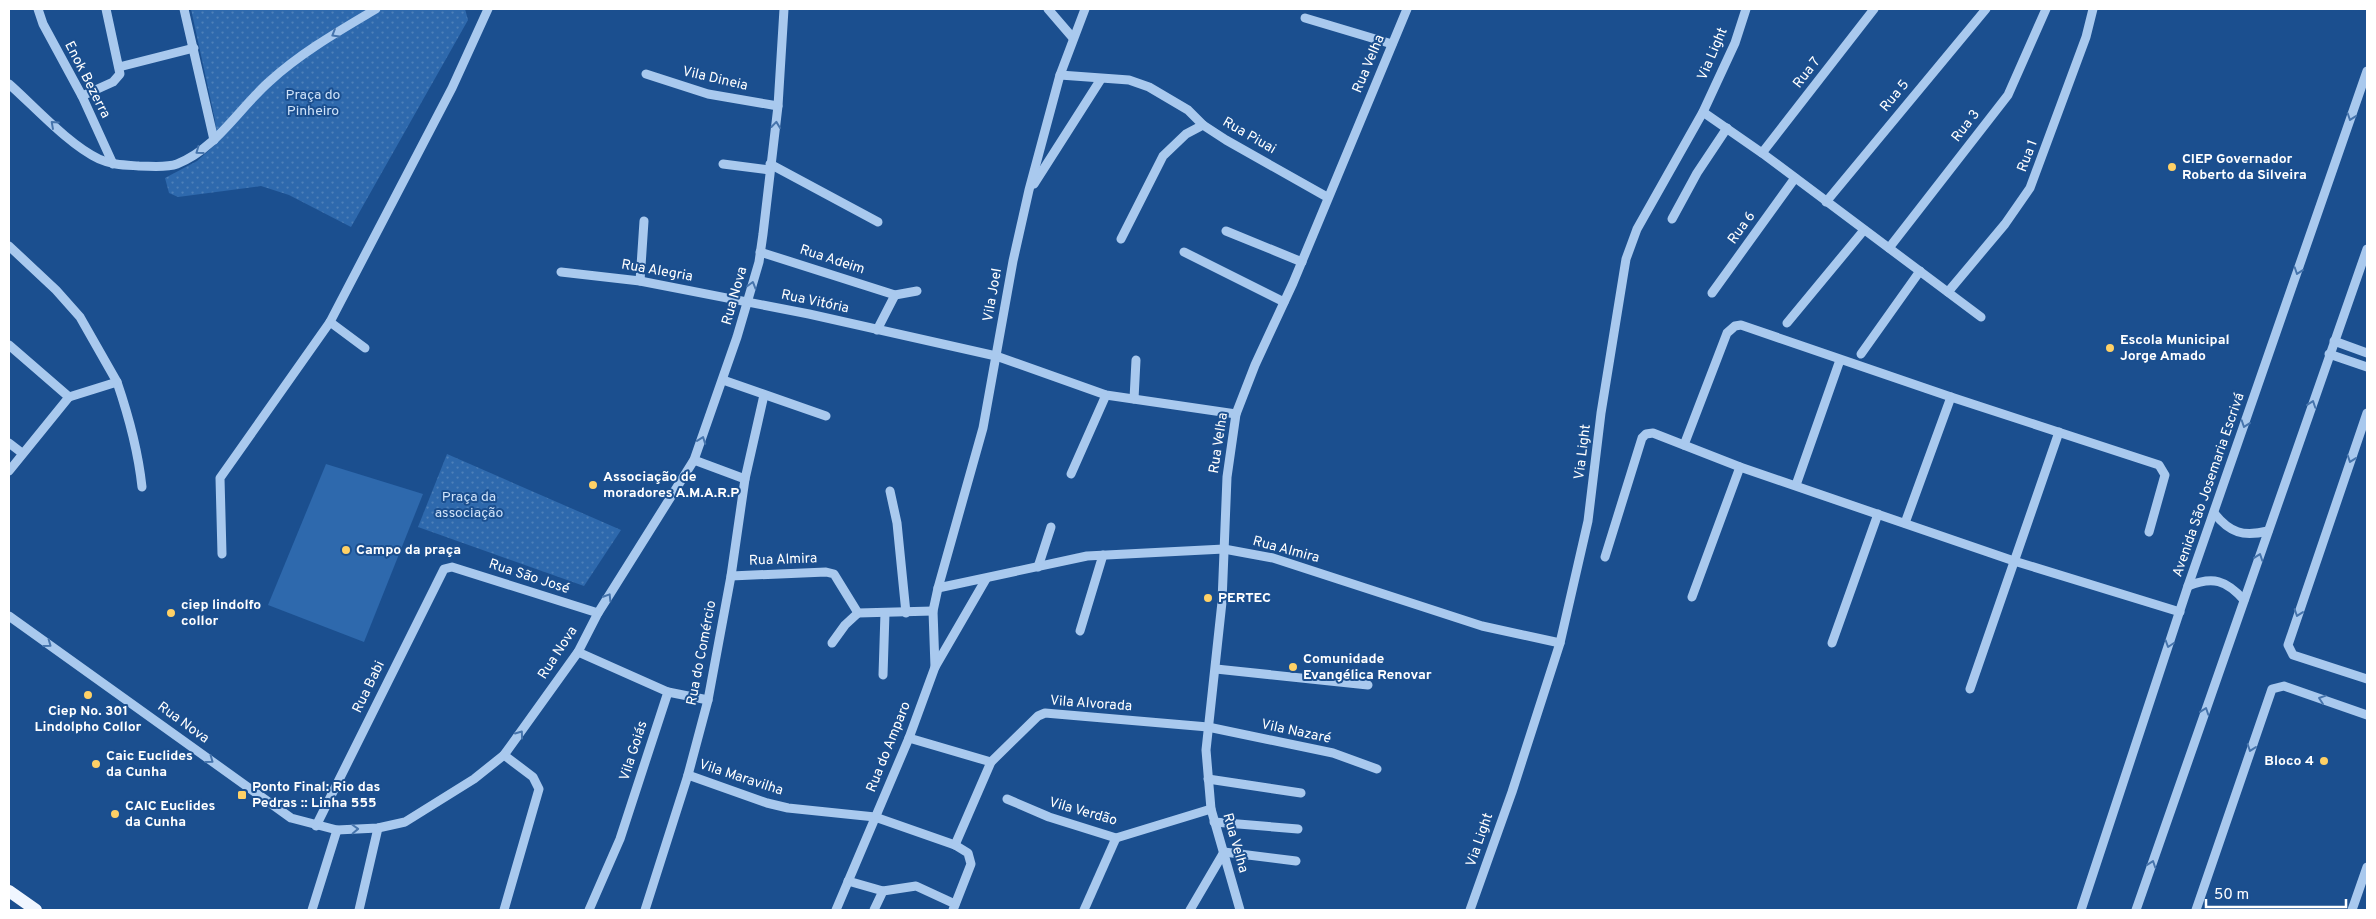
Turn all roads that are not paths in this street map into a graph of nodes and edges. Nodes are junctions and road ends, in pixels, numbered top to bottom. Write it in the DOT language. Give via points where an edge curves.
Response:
graph roads {
  1 [pos="38,9"];
  2 [pos="106,9"];
  3 [pos="184,9"];
  4 [pos="376,9"];
  5 [pos="488,9"];
  6 [pos="784,9"];
  7 [pos="1048,9"];
  8 [pos="1085,9"];
  9 [pos="1407,9"];
  10 [pos="1746,9"];
  11 [pos="1874,9"];
  12 [pos="1986,9"];
  13 [pos="2046,9"];
  14 [pos="2093,9"];
  15 [pos="1305,18"];
  16 [pos="1073,38"];
  17 [pos="1392,44"];
  18 [pos="194,48"];
  19 [pos="119,67"];
  20 [pos="2367,71"];
  21 [pos="646,74"];
  22 [pos="1060,75"];
  23 [pos="1101,79"];
  24 [pos="9,84"];
  25 [pos="82,96"];
  26 [pos="778,106"];
  27 [pos="1703,112"];
  28 [pos="1203,125"];
  29 [pos="1727,128"];
  30 [pos="214,140"];
  31 [pos="1762,153"];
  32 [pos="113,164"];
  33 [pos="723,164"];
  34 [pos="770,167"];
  35 [pos="1795,178"];
  36 [pos="1030,190"];
  37 [pos="1328,197"];
  38 [pos="1826,202"];
  39 [pos="1672,219"];
  40 [pos="644,221"];
  41 [pos="878,222"];
  42 [pos="1864,230"];
  43 [pos="1226,231"];
  44 [pos="1121,238"];
  45 [pos="9,246"];
  46 [pos="1889,248"];
  47 [pos="2367,249"];
  48 [pos="760,252"];
  49 [pos="1184,252"];
  50 [pos="1302,262"];
  51 [pos="561,272"];
  52 [pos="1920,272"];
  53 [pos="640,281"];
  54 [pos="917,291"];
  55 [pos="1948,292"];
  56 [pos="1712,293"];
  57 [pos="895,295"];
  58 [pos="1284,302"];
  59 [pos="747,303"];
  60 [pos="1981,317"];
  61 [pos="330,322"];
  62 [pos="1787,323"];
  63 [pos="877,330"];
  64 [pos="2334,341"];
  65 [pos="9,345"];
  66 [pos="365,348"];
  67 [pos="2367,353"];
  68 [pos="1861,354"];
  69 [pos="2329,354"];
  70 [pos="996,356"];
  71 [pos="1136,360"];
  72 [pos="1840,360"];
  73 [pos="2367,367"];
  74 [pos="723,380"];
  75 [pos="116,382"];
  76 [pos="764,395"];
  77 [pos="1106,395"];
  78 [pos="68,397"];
  79 [pos="1951,398"];
  80 [pos="1134,399"];
  81 [pos="2367,413"];
  82 [pos="1236,414"];
  83 [pos="826,416"];
  84 [pos="2059,432"];
  85 [pos="9,443"];
  86 [pos="1684,446"];
  87 [pos="22,453"];
  88 [pos="694,460"];
  89 [pos="1740,467"];
  90 [pos="9,471"];
  91 [pos="1071,474"];
  92 [pos="745,479"];
  93 [pos="1796,485"];
  94 [pos="142,487"];
  95 [pos="890,491"];
  96 [pos="2214,513"];
  97 [pos="1878,514"];
  98 [pos="1905,523"];
  99 [pos="1051,527"];
  100 [pos="2268,531"];
  101 [pos="2149,532"];
  102 [pos="1224,549"];
  103 [pos="222,554"];
  104 [pos="1103,555"];
  105 [pos="1605,557"];
  106 [pos="2014,561"];
  107 [pos="452,566"];
  108 [pos="1038,567"];
  109 [pos="731,576"];
  110 [pos="986,579"];
  111 [pos="2188,586"];
  112 [pos="938,588"];
  113 [pos="1692,597"];
  114 [pos="2244,600"];
  115 [pos="934,611"];
  116 [pos="2180,612"];
  117 [pos="598,613"];
  118 [pos="858,613"];
  119 [pos="886,613"];
  120 [pos="906,613"];
  121 [pos="9,616"];
  122 [pos="1080,631"];
  123 [pos="832,643"];
  124 [pos="1560,643"];
  125 [pos="1832,643"];
  126 [pos="578,652"];
  127 [pos="935,667"];
  128 [pos="1216,669"];
  129 [pos="883,675"];
  130 [pos="2367,679"];
  131 [pos="1368,685"];
  132 [pos="1970,690"];
  133 [pos="668,692"];
  134 [pos="708,700"];
  135 [pos="2367,714"];
  136 [pos="1208,727"];
  137 [pos="909,738"];
  138 [pos="504,755"];
  139 [pos="991,762"];
  140 [pos="1377,769"];
  141 [pos="688,775"];
  142 [pos="1208,779"];
  143 [pos="1301,793"];
  144 [pos="1006,799"];
  145 [pos="1211,809"];
  146 [pos="875,817"];
  147 [pos="1214,822"];
  148 [pos="316,826"];
  149 [pos="378,828"];
  150 [pos="1298,829"];
  151 [pos="337,830"];
  152 [pos="1116,838"];
  153 [pos="955,845"];
  154 [pos="1224,852"];
  155 [pos="1296,861"];
  156 [pos="2367,867"];
  157 [pos="848,881"];
  158 [pos="9,891"];
  159 [pos="883,891"];
  160 [pos="954,907"];
  161 [pos="36,910"];
  162 [pos="312,910"];
  163 [pos="359,910"];
  164 [pos="504,910"];
  165 [pos="589,910"];
  166 [pos="646,910"];
  167 [pos="836,910"];
  168 [pos="874,910"];
  169 [pos="1084,910"];
  170 [pos="1190,910"];
  171 [pos="1240,910"];
  172 [pos="1470,910"];
  173 [pos="2080,910"];
  174 [pos="2136,910"];
  175 [pos="2196,910"];
  176 [pos="2352,910"];
  1 -- 25 [label="street, Enok Bezerra"];
  2 -- 19 [label="street"];
  3 -- 18 [label="street"];
  4 -- 30 [label="street, one-way" via="298,58 243,107"];
  5 -- 61 [label="street" via="452,88"];
  6 -- 26 [label="street, Rua Nova"];
  7 -- 16 [label="street"];
  8 -- 16 [label="street, Vila Joel"];
  9 -- 17 [label="street, Rua Velha"];
  10 -- 27 [label="street, Via Light" via="1735,43"];
  11 -- 31 [label="street, Rua 7"];
  12 -- 38 [label="street, Rua 5"];
  13 -- 46 [label="street, Rua 3" via="2008,95"];
  14 -- 55 [label="street, Rua 1" via="2086,37 2030,188 2005,224"];
  15 -- 17 [label="street"];
  16 -- 22 [label="street, Vila Joel"];
  17 -- 37 [label="street, Rua Velha"];
  18 -- 19 [label="street"];
  18 -- 30 [label="street"];
  19 -- 25 [label="street" via="117,79"];
  20 -- 96 [label="street, Avenida São Josemaria Escrivá, one-way"];
  21 -- 26 [label="street, Vila Dineia" via="708,94"];
  22 -- 23 [label="street"];
  22 -- 36 [label="street, Vila Joel"];
  23 -- 28 [label="street" via="1129,80 1149,87 1188,110"];
  23 -- 36 [label="street"];
  32 -- 24 [label="street, one-way" via="80,148"];
  25 -- 32 [label="street, Enok Bezerra"];
  34 -- 26 [label="street, Rua Nova, one-way"];
  27 -- 29 [label="street"];
  27 -- 124 [label="street, Via Light" via="1637,229 1626,259 1601,413 1588,521"];
  28 -- 37 [label="street, Rua Piuai"];
  28 -- 44 [label="street, Rua Piuai" via="1186,134 1162,156"];
  29 -- 31 [label="street"];
  29 -- 39 [label="street"];
  30 -- 32 [label="street, one-way" via="176,165"];
  31 -- 35 [label="street"];
  33 -- 34 [label="street"];
  34 -- 41 [label="street"];
  34 -- 48 [label="street, Rua Nova"];
  35 -- 38 [label="street"];
  35 -- 56 [label="street, Rua 6"];
  36 -- 70 [label="street, Vila Joel"];
  37 -- 50 [label="street, Rua Velha"];
  38 -- 42 [label="street"];
  40 -- 53 [label="street"];
  42 -- 46 [label="street"];
  42 -- 62 [label="street"];
  43 -- 50 [label="street"];
  45 -- 75 [label="street" via="80,316"];
  46 -- 52 [label="street"];
  47 -- 64 [label="street"];
  48 -- 57 [label="street, Rua Adeim"];
  59 -- 48 [label="street, Rua Nova, one-way"];
  49 -- 58 [label="street"];
  50 -- 58 [label="street, Rua Velha"];
  51 -- 53 [label="street, Rua Alegria"];
  52 -- 55 [label="street"];
  52 -- 68 [label="street"];
  53 -- 59 [label="street, Rua Alegria"];
  54 -- 57 [label="street"];
  55 -- 60 [label="street"];
  57 -- 63 [label="street"];
  58 -- 82 [label="street, Rua Velha"];
  59 -- 63 [label="street, Rua Vitória"];
  59 -- 74 [label="street, Rua Nova"];
  61 -- 66 [label="street"];
  61 -- 103 [label="street" via="220,478"];
  63 -- 70 [label="street, Rua Vitória"];
  64 -- 67 [label="street"];
  64 -- 69 [label="street"];
  65 -- 78 [label="street"];
  69 -- 73 [label="street"];
  100 -- 69 [label="street, one-way"];
  70 -- 77 [label="street, Rua Vitória"];
  70 -- 112 [label="street, Vila Joel" via="983,428"];
  71 -- 80 [label="street"];
  72 -- 79 [label="street"];
  72 -- 86 [label="street" via="1747,326 1735,326 1728,333"];
  72 -- 93 [label="street"];
  74 -- 76 [label="street"];
  88 -- 74 [label="street, Rua Nova, one-way"];
  75 -- 78 [label="street"];
  75 -- 94 [label="street" via="139,453"];
  76 -- 83 [label="street"];
  76 -- 92 [label="street, Rua do Comércio"];
  77 -- 80 [label="street, Rua Vitória"];
  77 -- 91 [label="street"];
  78 -- 87 [label="street"];
  79 -- 84 [label="street"];
  79 -- 98 [label="street"];
  80 -- 82 [label="street, Rua Vitória"];
  81 -- 130 [label="street, one-way" via="2288,646 2293,655"];
  82 -- 102 [label="street, Rua Velha" via="1227,477"];
  84 -- 101 [label="street" via="2162,468 2165,475"];
  84 -- 106 [label="street"];
  85 -- 87 [label="street"];
  86 -- 89 [label="street"];
  86 -- 105 [label="street" via="1653,433 1643,436"];
  87 -- 90 [label="street"];
  88 -- 92 [label="street"];
  117 -- 88 [label="street, Rua Nova, one-way"];
  89 -- 93 [label="street"];
  89 -- 113 [label="street"];
  92 -- 109 [label="street, Rua do Comércio"];
  93 -- 97 [label="street"];
  95 -- 120 [label="street" via="897,523"];
  96 -- 100 [label="street" via="2224,526 2238,532 2253,535"];
  96 -- 111 [label="street, Avenida São Josemaria Escrivá"];
  97 -- 98 [label="street"];
  97 -- 125 [label="street"];
  98 -- 106 [label="street"];
  99 -- 108 [label="street"];
  114 -- 100 [label="street, one-way"];
  102 -- 104 [label="street, Rua Almira"];
  102 -- 124 [label="street, Rua Almira" via="1273,558 1482,626"];
  102 -- 128 [label="street, Rua Velha"];
  104 -- 108 [label="street, Rua Almira"];
  104 -- 122 [label="street"];
  106 -- 116 [label="street"];
  106 -- 132 [label="street"];
  107 -- 117 [label="street, Rua São José"];
  107 -- 148 [label="street, Rua Babi" via="440,574"];
  108 -- 110 [label="street, Rua Almira"];
  109 -- 118 [label="street, Rua Almira" via="831,573"];
  109 -- 134 [label="street, Rua do Comércio"];
  110 -- 112 [label="street, Rua Almira"];
  110 -- 127 [label="street"];
  111 -- 114 [label="street" via="2204,580 2219,581"];
  111 -- 116 [label="street, Avenida São Josemaria Escrivá"];
  112 -- 115 [label="street, Rua do Amparo"];
  174 -- 114 [label="street, one-way"];
  115 -- 120 [label="street"];
  115 -- 127 [label="street, Rua do Amparo"];
  116 -- 173 [label="street, Avenida São Josemaria Escrivá, one-way"];
  117 -- 126 [label="street, Rua Nova"];
  118 -- 119 [label="street"];
  118 -- 123 [label="street" via="844,625"];
  119 -- 120 [label="street"];
  119 -- 129 [label="street"];
  121 -- 148 [label="street, Rua Nova, one-way" via="291,818"];
  124 -- 172 [label="street, Via Light"];
  126 -- 133 [label="street"];
  138 -- 126 [label="street, Rua Nova, one-way"];
  127 -- 137 [label="street, Rua do Amparo"];
  128 -- 131 [label="street"];
  128 -- 136 [label="street, Rua Velha"];
  133 -- 134 [label="street"];
  133 -- 165 [label="street, Vila Goiás" via="620,838"];
  134 -- 141 [label="street, Rua do Comércio"];
  135 -- 175 [label="street, one-way" via="2284,686 2272,690"];
  136 -- 139 [label="street, Vila Alvorada" via="1045,713"];
  136 -- 140 [label="street, Vila Nazaré" via="1333,753"];
  136 -- 142 [label="street, Rua Velha"];
  137 -- 139 [label="street"];
  137 -- 146 [label="street, Rua do Amparo"];
  138 -- 149 [label="street, Rua Nova" via="474,779 406,822"];
  138 -- 164 [label="street" via="533,777 539,788"];
  139 -- 153 [label="street, Vila Alvorada"];
  141 -- 146 [label="street, Vila Maravilha" via="788,808"];
  141 -- 166 [label="street, Rua do Comércio"];
  142 -- 143 [label="street"];
  142 -- 145 [label="street, Rua Velha"];
  144 -- 152 [label="street, Vila Verdão" via="1049,817"];
  145 -- 147 [label="street, Rua Velha"];
  145 -- 152 [label="street, Vila Verdão"];
  146 -- 153 [label="street"];
  146 -- 157 [label="street, Rua do Amparo"];
  147 -- 150 [label="street"];
  147 -- 154 [label="street, Rua Velha"];
  148 -- 151 [label="street, Rua Nova"];
  151 -- 149 [label="street, Rua Nova, one-way"];
  149 -- 163 [label="street"];
  151 -- 162 [label="street"];
  152 -- 169 [label="street"];
  153 -- 160 [label="street" via="968,853 972,864"];
  154 -- 155 [label="street"];
  154 -- 170 [label="street"];
  154 -- 171 [label="street, Rua Velha"];
  156 -- 176 [label="street"];
  157 -- 159 [label="street"];
  157 -- 167 [label="street, Rua do Amparo"];
  158 -- 161 [label="main road"];
  159 -- 160 [label="street" via="922,887"];
  159 -- 168 [label="street"];
}
